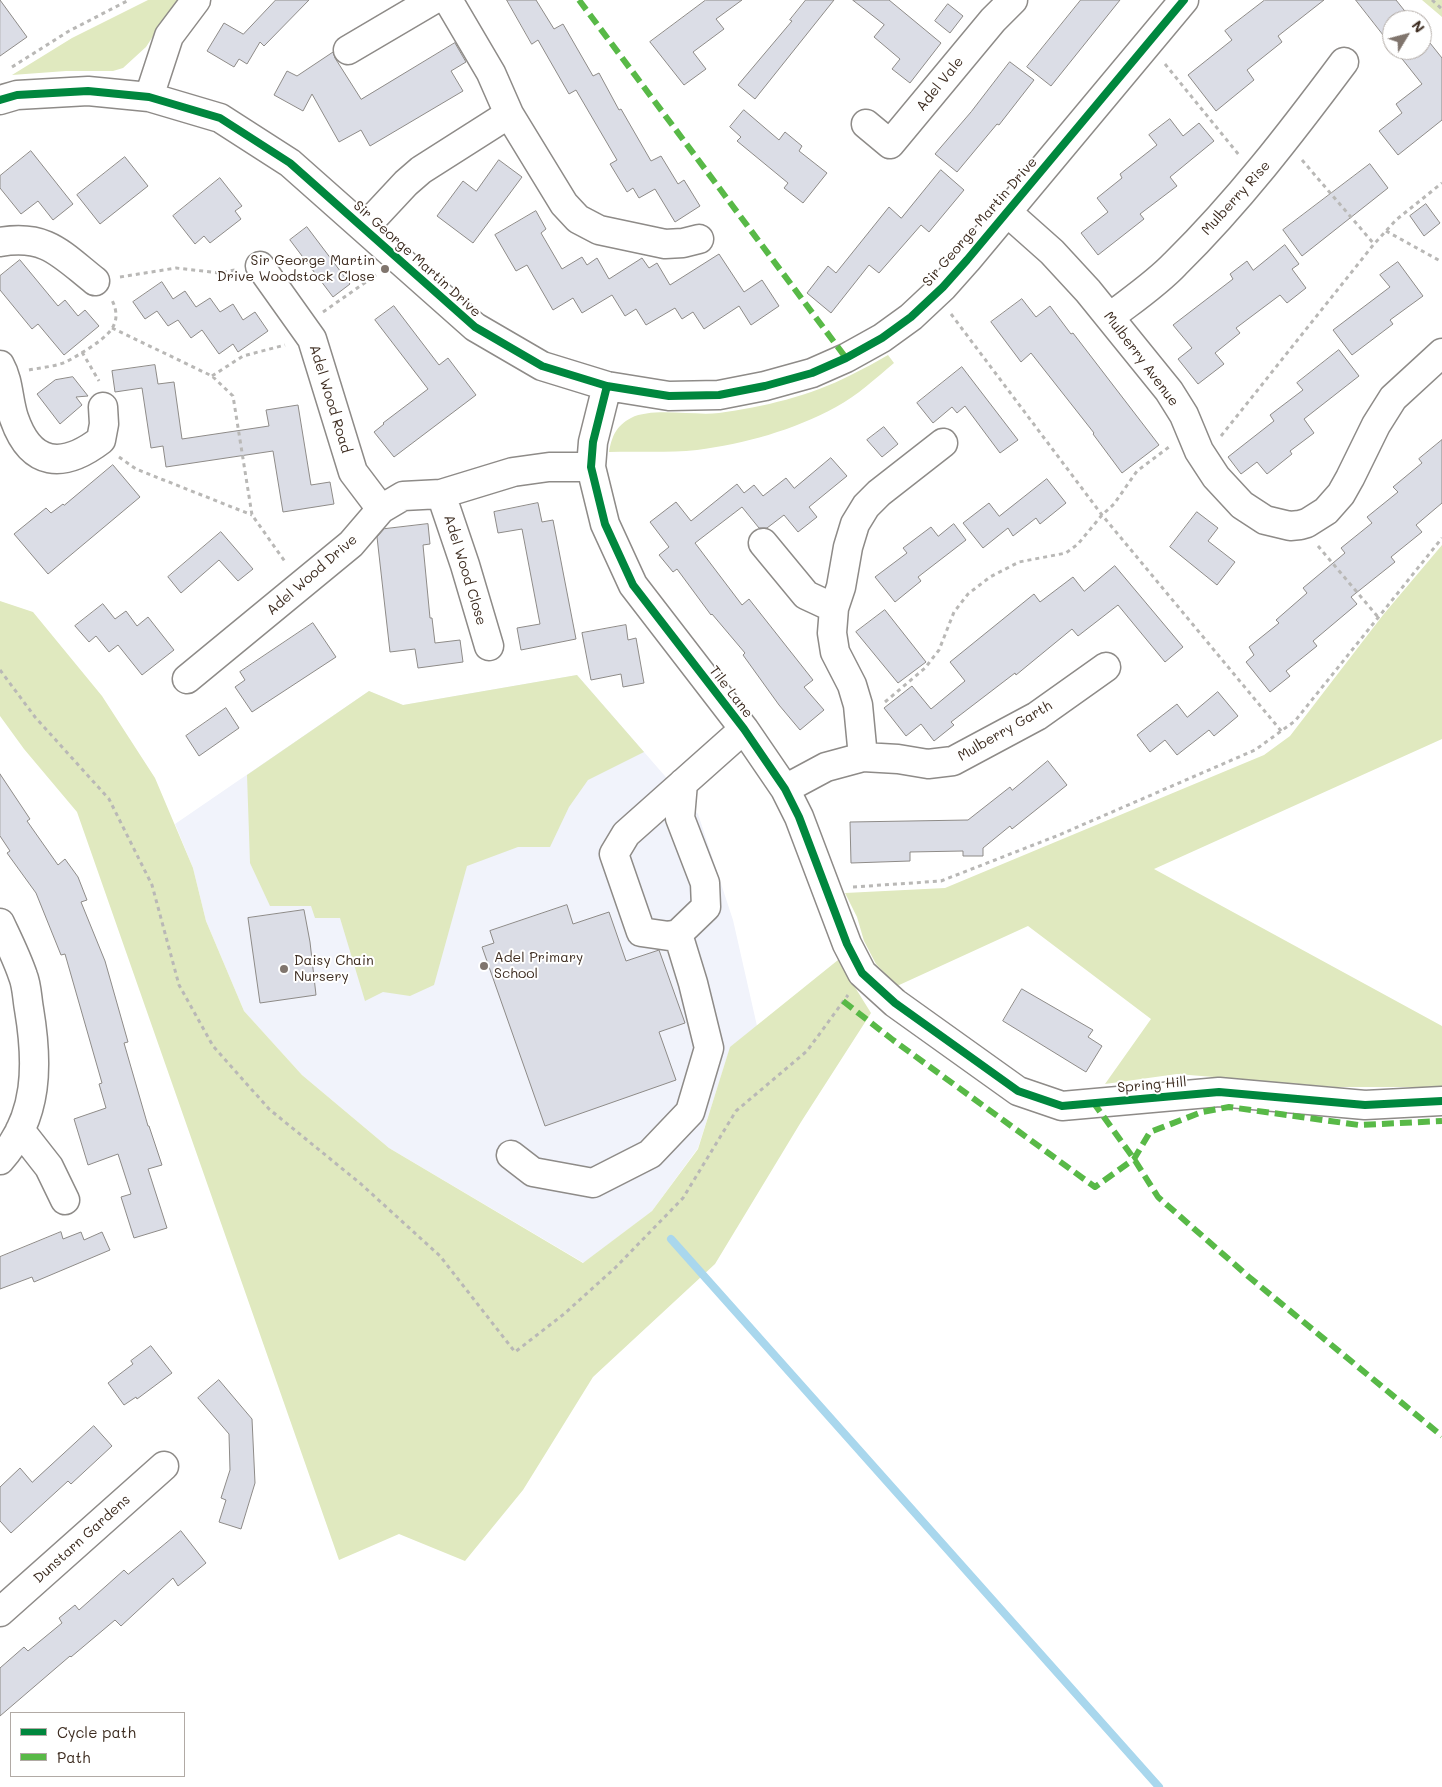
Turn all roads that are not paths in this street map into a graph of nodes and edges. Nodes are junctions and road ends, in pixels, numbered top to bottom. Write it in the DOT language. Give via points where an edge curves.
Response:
graph roads {
  1 [pos="196,0"];
  2 [pos="433,0"];
  3 [pos="448,0"];
  4 [pos="1013,0"];
  5 [pos="1182,1"];
  6 [pos="348,50"];
  7 [pos="1344,62"];
  8 [pos="149,97"];
  9 [pos="0,100"];
  10 [pos="509,114"];
  11 [pos="866,124"];
  12 [pos="1007,212"];
  13 [pos="364,228"];
  14 [pos="699,239"];
  15 [pos="0,242"];
  16 [pos="260,266"];
  17 [pos="95,281"];
  18 [pos="1110,318"];
  19 [pos="1442,353"];
  20 [pos="2,370"];
  21 [pos="607,386"];
  22 [pos="103,407"];
  23 [pos="943,443"];
  24 [pos="591,467"];
  25 [pos="441,494"];
  26 [pos="381,509"];
  27 [pos="762,543"];
  28 [pos="834,608"];
  29 [pos="489,646"];
  30 [pos="1106,667"];
  31 [pos="187,679"];
  32 [pos="744,729"];
  33 [pos="864,757"];
  34 [pos="683,783"];
  35 [pos="786,790"];
  36 [pos="0,923"];
  37 [pos="678,934"];
  38 [pos="895,1003"];
  39 [pos="1442,1102"];
  40 [pos="20,1130"];
  41 [pos="511,1154"];
  42 [pos="0,1160"];
  43 [pos="65,1200"];
  44 [pos="164,1466"];
  45 [pos="0,1612"];
  1 -- 8 [label="street" via="169,36"];
  2 -- 6 [label="street"];
  3 -- 10 [label="street" via="491,73"];
  4 -- 11 [label="street, Adel Vale" via="890,144"];
  5 -- 12 [label="street, Sir George Martin Drive"];
  7 -- 18 [label="street, Mulberry Rise" via="1256,176 1174,266"];
  8 -- 9 [label="street, Sir George Martin Drive" via="88,91 17,95"];
  8 -- 13 [label="street, Sir George Martin Drive" via="220,118 290,163"];
  10 -- 13 [label="street" via="420,170"];
  10 -- 14 [label="street" via="564,204 578,219 599,230 665,244"];
  12 -- 18 [label="street, Mulberry Avenue" via="1052,252"];
  12 -- 21 [label="street, Sir George Martin Drive" via="936,294 911,317 882,338 812,374 719,395 669,396"];
  13 -- 21 [label="street, Sir George Martin Drive" via="474,327 542,366"];
  15 -- 17 [label="street" via="26,239 44,243"];
  16 -- 26 [label="street, Adel Wood Road" via="307,332 353,472"];
  18 -- 19 [label="street, Mulberry Avenue" via="1169,391 1203,458 1216,476 1242,505 1265,520 1290,526 1307,523 1341,494 1393,398"];
  20 -- 22 [label="street" via="22,435 35,452 50,460 86,451 101,440"];
  21 -- 24 [label="street, Tile Lane" via="593,442"];
  23 -- 28 [label="street" via="866,506 848,547"];
  24 -- 25 [label="street, Adel Wood Drive" via="549,467 512,472"];
  24 -- 32 [label="street, Tile Lane" via="605,524 633,585"];
  25 -- 26 [label="street, Adel Wood Drive" via="403,496"];
  25 -- 29 [label="street, Adel Wood Close"];
  26 -- 31 [label="street, Adel Wood Drive" via="351,544"];
  27 -- 28 [label="street" via="806,595"];
  28 -- 33 [label="street" via="832,632 836,652 858,705"];
  30 -- 33 [label="street, Mulberry Garth" via="1036,716 953,761 928,764"];
  32 -- 34 [label="street"];
  32 -- 35 [label="street, Tile Lane"];
  33 -- 35 [label="street, Mulberry Garth" via="826,767"];
  34 -- 37 [label="street" via="680,818 706,883 706,907"];
  34 -- 37 [label="street" via="626,834 614,854 641,932"];
  35 -- 38 [label="street, Tile Lane" via="847,944 862,973"];
  36 -- 40 [label="street" via="23,976 34,1038 34,1086"];
  37 -- 41 [label="street" via="709,1048 690,1112 650,1154 593,1183 533,1172"];
  38 -- 39 [label="street, Spring Hill" via="1018,1090 1062,1106 1219,1092 1365,1105"];
  40 -- 42 [label="street" via="12,1148"];
  40 -- 43 [label="street" via="50,1167"];
  44 -- 45 [label="street, Dunstarn Gardens"];
}
